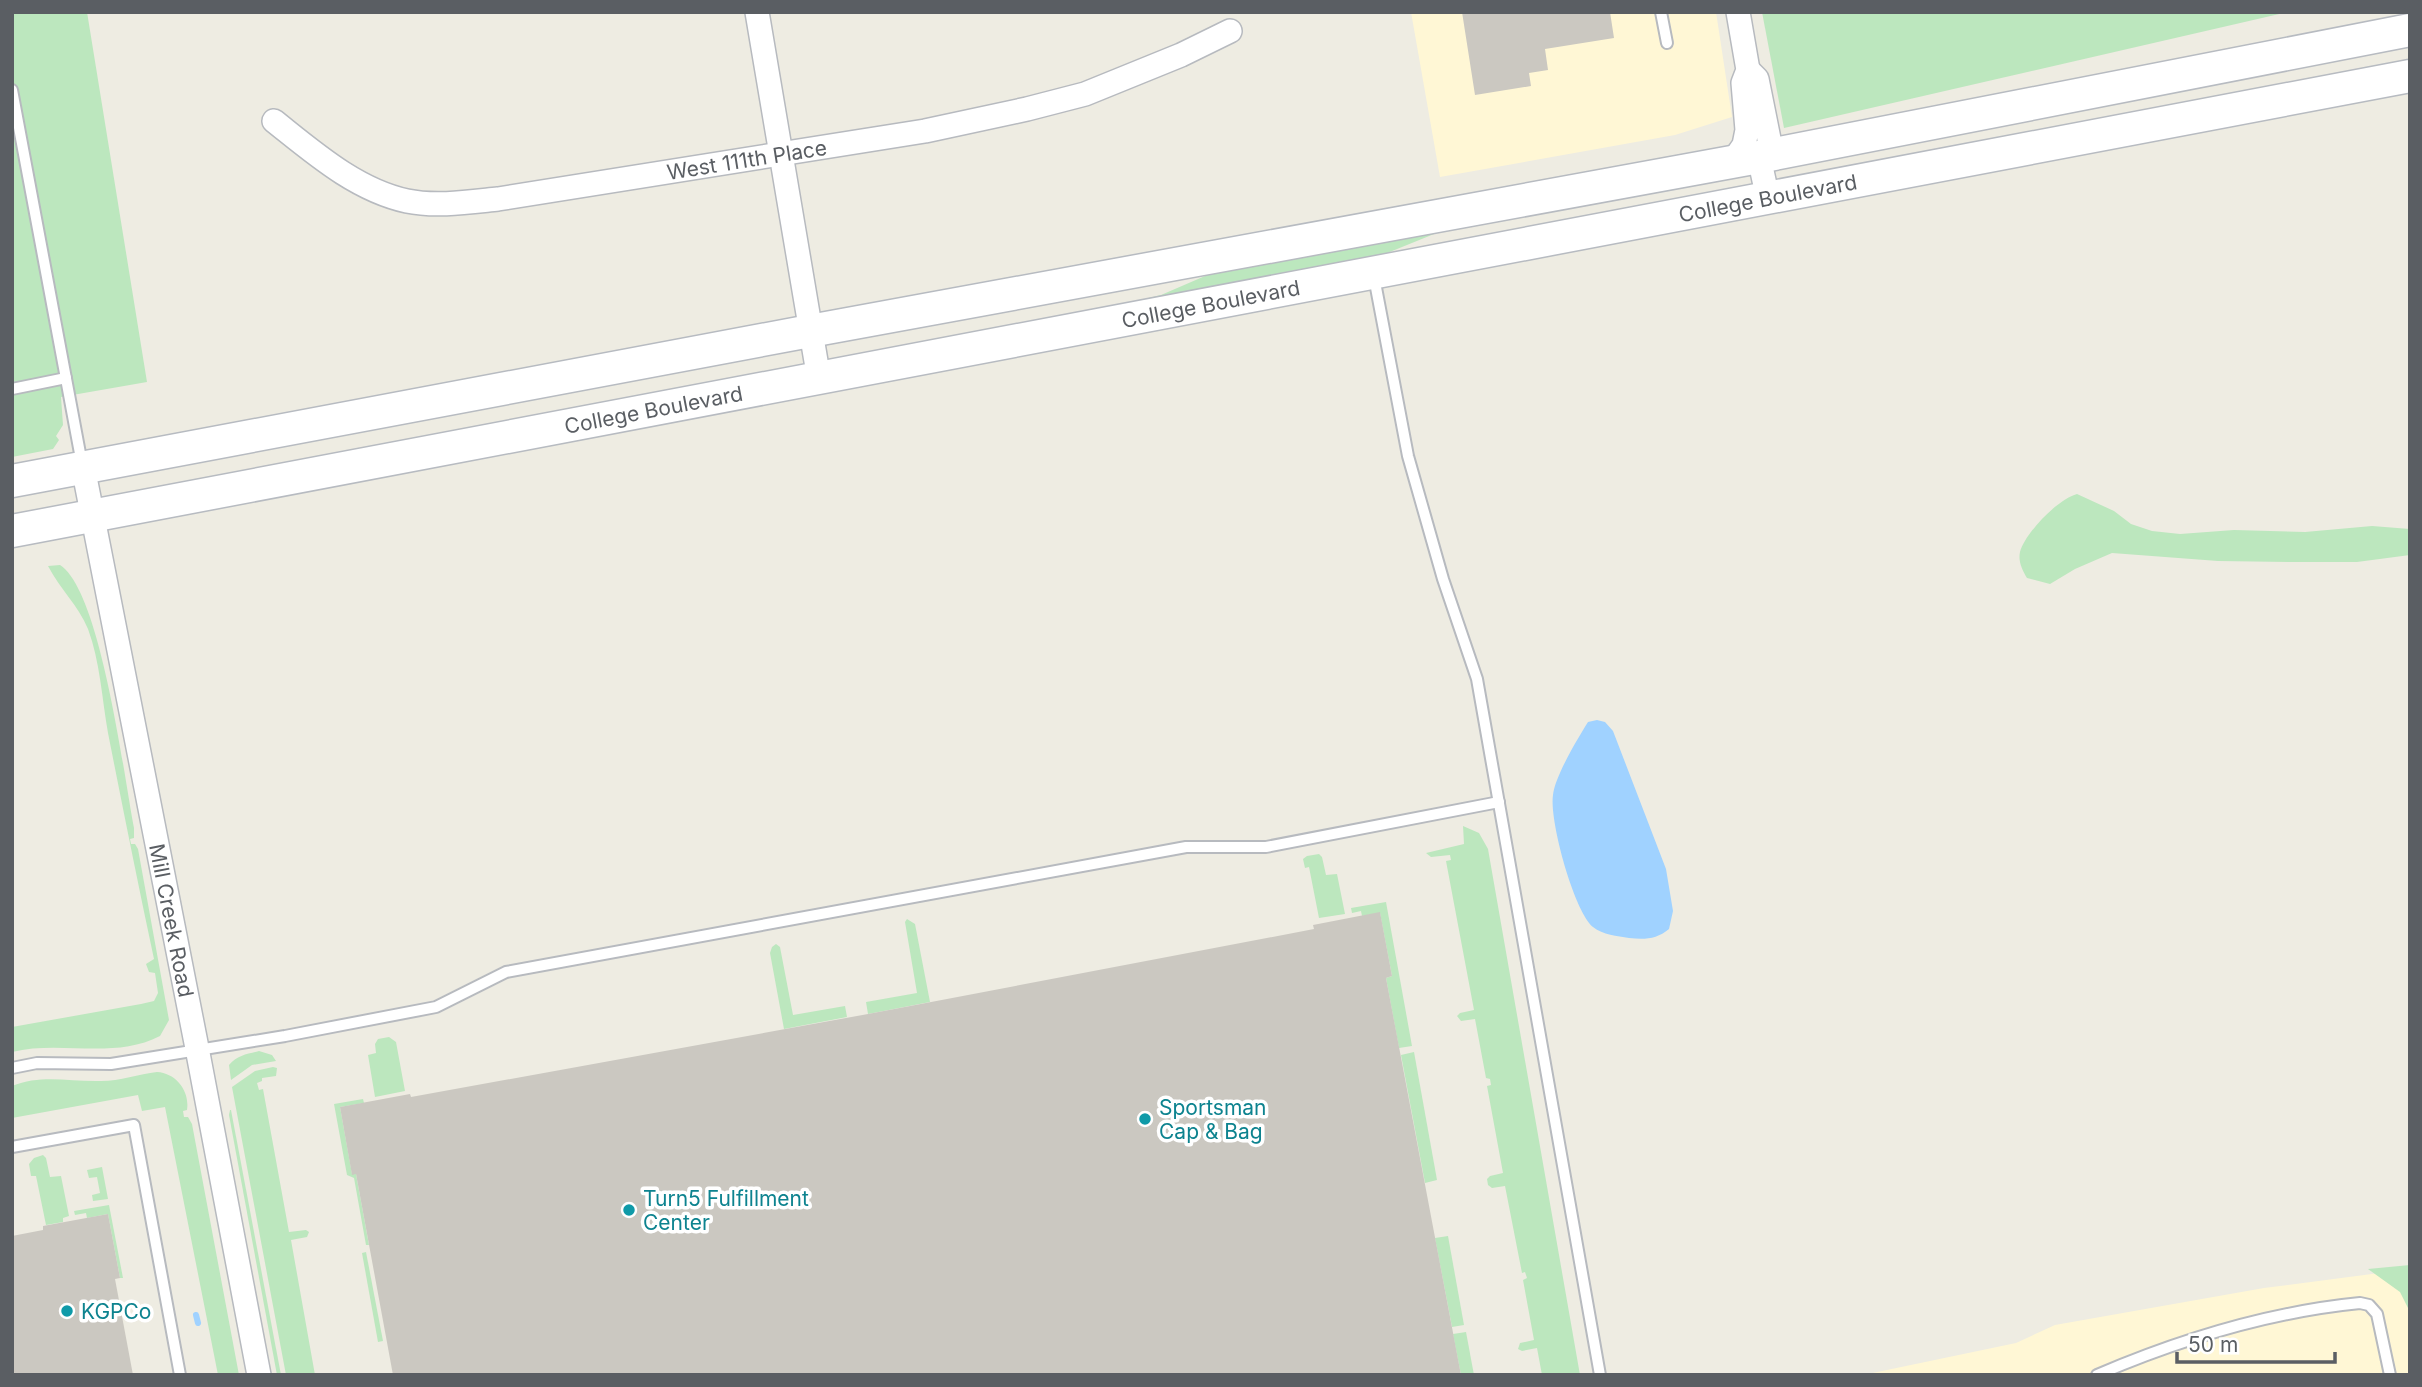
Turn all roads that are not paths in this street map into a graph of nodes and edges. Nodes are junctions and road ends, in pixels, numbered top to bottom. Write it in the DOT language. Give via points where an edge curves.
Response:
graph roads {
  1 [pos="757,12"];
  2 [pos="1661,12"];
  3 [pos="1738,12"];
  4 [pos="2410,30"];
  5 [pos="1230,31"];
  6 [pos="1667,43"];
  7 [pos="1748,70"];
  8 [pos="2410,76"];
  9 [pos="12,90"];
  10 [pos="274,121"];
  11 [pos="781,153"];
  12 [pos="1755,157"];
  13 [pos="1768,199"];
  14 [pos="1373,274"];
  15 [pos="810,331"];
  16 [pos="66,378"];
  17 [pos="818,379"];
  18 [pos="12,389"];
  19 [pos="83,467"];
  20 [pos="12,481"];
  21 [pos="91,516"];
  22 [pos="12,531"];
  23 [pos="1499,802"];
  24 [pos="197,1048"];
  25 [pos="12,1068"];
  26 [pos="12,1147"];
  27 [pos="180,1375"];
  28 [pos="259,1375"];
  29 [pos="1600,1375"];
  30 [pos="2097,1375"];
  31 [pos="2390,1375"];
  1 -- 11 [label="street"];
  2 -- 6 [label="lane"];
  3 -- 7 [label="street"];
  4 -- 12 [label="main road, College Boulevard"];
  5 -- 11 [label="street, West 111th Place" via="1085,94 925,131"];
  7 -- 12 [label="street" via="1757,79"];
  7 -- 12 [label="street" via="1743,83 1746,138 1737,157"];
  8 -- 13 [label="main road, College Boulevard"];
  9 -- 16 [label="lane"];
  10 -- 11 [label="street, West 111th Place" via="338,169 408,201 498,199"];
  11 -- 15 [label="street"];
  12 -- 13 [label="street"];
  12 -- 15 [label="main road, College Boulevard"];
  13 -- 14 [label="main road, College Boulevard"];
  14 -- 17 [label="main road, College Boulevard"];
  14 -- 23 [label="lane" via="1408,456 1477,680"];
  15 -- 17 [label="street"];
  15 -- 19 [label="main road, College Boulevard"];
  16 -- 18 [label="lane"];
  16 -- 19 [label="lane"];
  17 -- 21 [label="main road, College Boulevard"];
  19 -- 20 [label="main road, College Boulevard"];
  19 -- 21 [label="street, Mill Creek Road"];
  21 -- 22 [label="main road, College Boulevard"];
  21 -- 24 [label="street, Mill Creek Road"];
  23 -- 24 [label="lane" via="1266,847 1173,849 506,972 436,1007"];
  23 -- 29 [label="lane"];
  24 -- 25 [label="lane" via="111,1064 37,1063"];
  24 -- 28 [label="street, Mill Creek Road"];
  26 -- 27 [label="lane" via="134,1125"];
  30 -- 31 [label="lane" via="2247,1322 2360,1303 2377,1314"];
}
